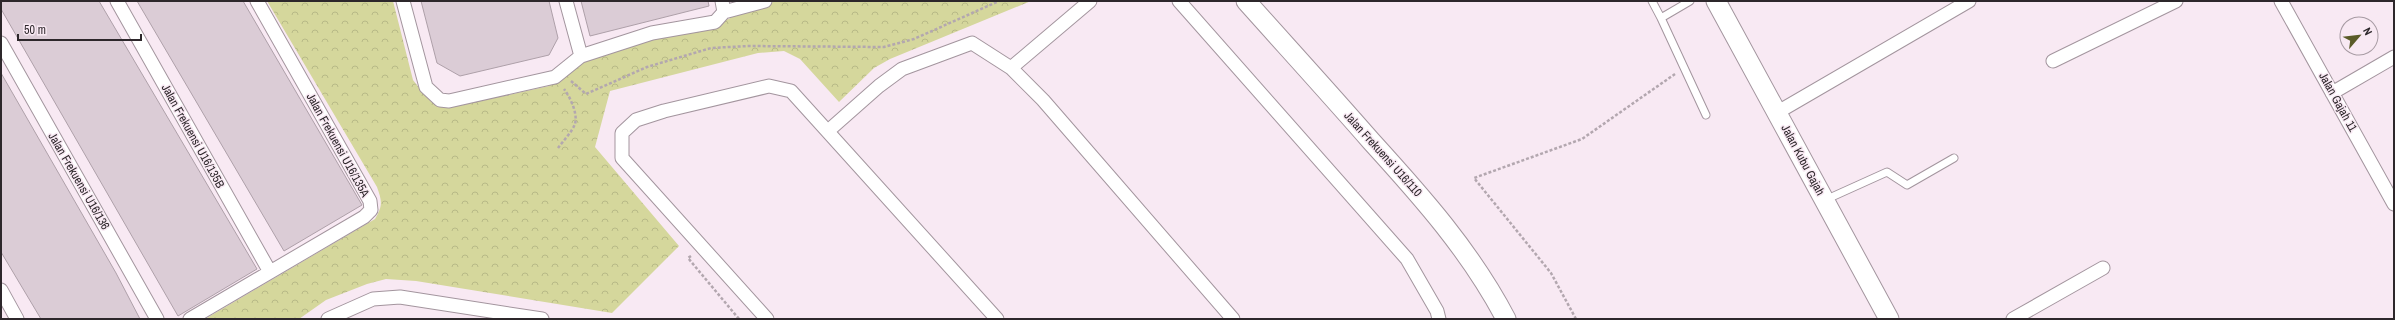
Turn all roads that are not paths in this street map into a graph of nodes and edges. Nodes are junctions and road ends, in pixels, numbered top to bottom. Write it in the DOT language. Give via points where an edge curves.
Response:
graph roads {
  1 [pos="117,1"];
  2 [pos="257,1"];
  3 [pos="403,1"];
  4 [pos="566,1"];
  5 [pos="765,1"];
  6 [pos="1090,1"];
  7 [pos="1179,1"];
  8 [pos="1246,1"];
  9 [pos="1652,1"];
  10 [pos="1690,1"];
  11 [pos="1716,1"];
  12 [pos="1969,1"];
  13 [pos="2176,1"];
  14 [pos="2281,1"];
  15 [pos="723,6"];
  16 [pos="1661,18"];
  17 [pos="1,43"];
  18 [pos="580,56"];
  19 [pos="2394,57"];
  20 [pos="2053,61"];
  21 [pos="1011,68"];
  22 [pos="2332,92"];
  23 [pos="1778,112"];
  24 [pos="1706,115"];
  25 [pos="828,131"];
  26 [pos="1954,158"];
  27 [pos="1825,200"];
  28 [pos="2394,204"];
  29 [pos="2103,268"];
  30 [pos="270,272"];
  31 [pos="1,290"];
  32 [pos="17,319"];
  33 [pos="157,319"];
  34 [pos="190,319"];
  35 [pos="328,319"];
  36 [pos="542,319"];
  37 [pos="767,319"];
  38 [pos="998,319"];
  39 [pos="1233,319"];
  40 [pos="1439,319"];
  41 [pos="1506,319"];
  42 [pos="1889,319"];
  43 [pos="2013,319"];
  1 -- 30 [label="street, Jalan Frekuensi U16/135B"];
  2 -- 30 [label="street, Jalan Frekuensi U16/135A" via="371,206 364,217"];
  3 -- 18 [label="street" via="421,76 426,87 440,100 449,101 558,75"];
  4 -- 18 [label="street"];
  5 -- 15 [label="street"];
  6 -- 21 [label="street"];
  7 -- 40 [label="street" via="1407,259"];
  8 -- 41 [label="street, Jalan Frekuensi U16/110" via="1421,196 1468,255"];
  9 -- 16 [label="lane"];
  10 -- 16 [label="lane"];
  11 -- 23 [label="street, Jalan Kubu Gajah"];
  12 -- 23 [label="street"];
  13 -- 20 [label="street"];
  14 -- 22 [label="street, Jalan Gajah 11"];
  15 -- 18 [label="street" via="715,22 652,33"];
  16 -- 24 [label="lane"];
  17 -- 33 [label="street, Jalan Frekuensi U16/136"];
  19 -- 22 [label="street"];
  21 -- 25 [label="street" via="972,43 902,69"];
  21 -- 39 [label="street" via="1043,100"];
  22 -- 28 [label="street, Jalan Gajah 11"];
  23 -- 27 [label="street, Jalan Kubu Gajah"];
  25 -- 37 [label="street" via="791,91 769,86 664,111 636,120 622,133 622,158"];
  25 -- 38 [label="street"];
  26 -- 27 [label="lane" via="1907,185 1887,172"];
  27 -- 42 [label="street, Jalan Kubu Gajah"];
  29 -- 43 [label="street"];
  30 -- 34 [label="street, Jalan Frekuensi U16/135A"];
  31 -- 32 [label="street"];
  35 -- 36 [label="street" via="373,299 400,297"];
}
